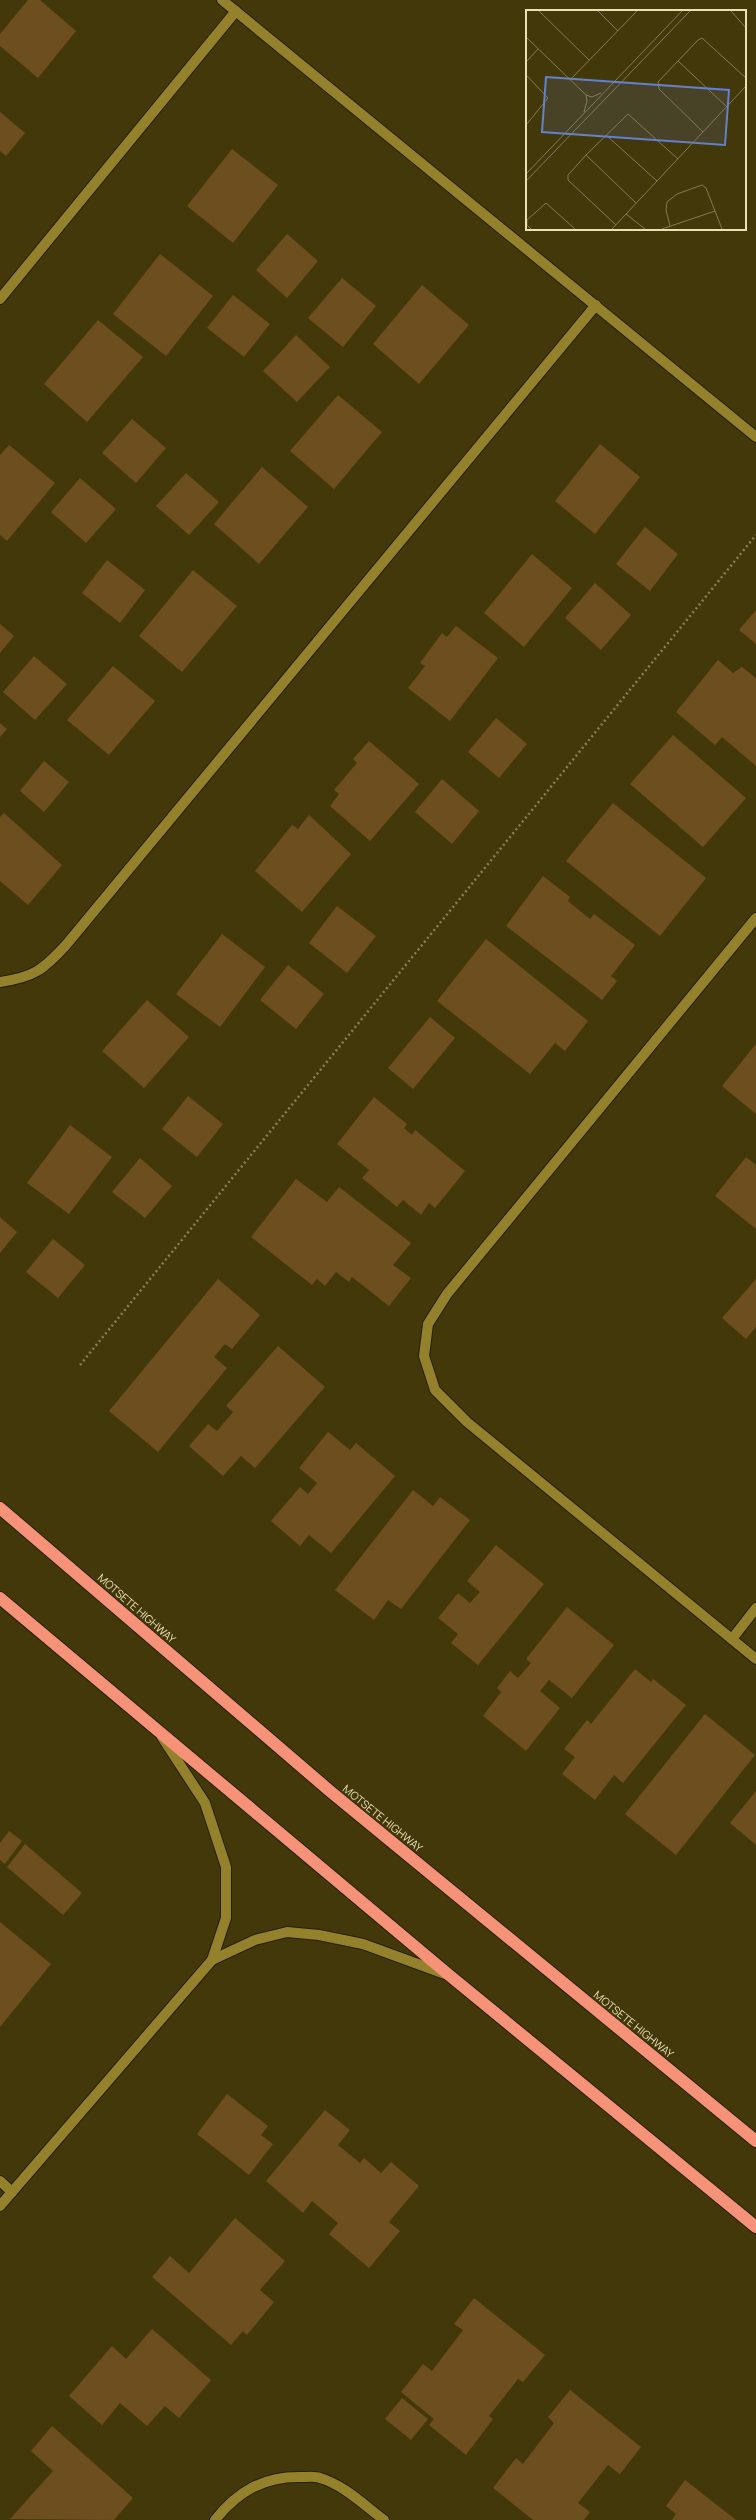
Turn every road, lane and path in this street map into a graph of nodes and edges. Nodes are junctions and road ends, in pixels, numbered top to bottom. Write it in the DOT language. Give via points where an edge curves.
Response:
graph roads {
  1 [pos="222,0"];
  2 [pos="236,11"];
  3 [pos="0,299"];
  4 [pos="596,305"];
  5 [pos="756,437"];
  6 [pos="756,535"];
  7 [pos="756,918"];
  8 [pos="0,982"];
  9 [pos="80,1365"];
  10 [pos="0,1508"];
  11 [pos="0,1598"];
  12 [pos="756,1608"];
  13 [pos="732,1639"];
  14 [pos="756,1659"];
  15 [pos="160,1734"];
  16 [pos="212,1960"];
  17 [pos="449,1975"];
  18 [pos="756,2141"];
  19 [pos="0,2181"];
  20 [pos="12,2192"];
  21 [pos="0,2206"];
  22 [pos="756,2227"];
  23 [pos="215,2520"];
  24 [pos="384,2520"];
  1 -- 2 [label="street"];
  2 -- 3 [label="street"];
  2 -- 4 [label="street"];
  4 -- 5 [label="street"];
  4 -- 8 [label="street" via="66,945 49,963 25,979"];
  6 -- 9 [label="path"];
  7 -- 13 [label="street" via="447,1294 428,1324 424,1356 435,1390 467,1422"];
  10 -- 18 [label="highway, MOTSETE HIGHWAY" via="331,1792"];
  11 -- 15 [label="highway"];
  12 -- 13 [label="street"];
  13 -- 14 [label="street"];
  15 -- 16 [label="street" via="205,1803 226,1867 226,1918"];
  15 -- 17 [label="highway"];
  16 -- 17 [label="street" via="255,1940 287,1932 319,1934 363,1944"];
  16 -- 20 [label="street"];
  17 -- 22 [label="highway"];
  19 -- 20 [label="street"];
  20 -- 21 [label="street"];
  23 -- 24 [label="street" via="228,2504 257,2483 287,2476 319,2477 347,2491"];
}
